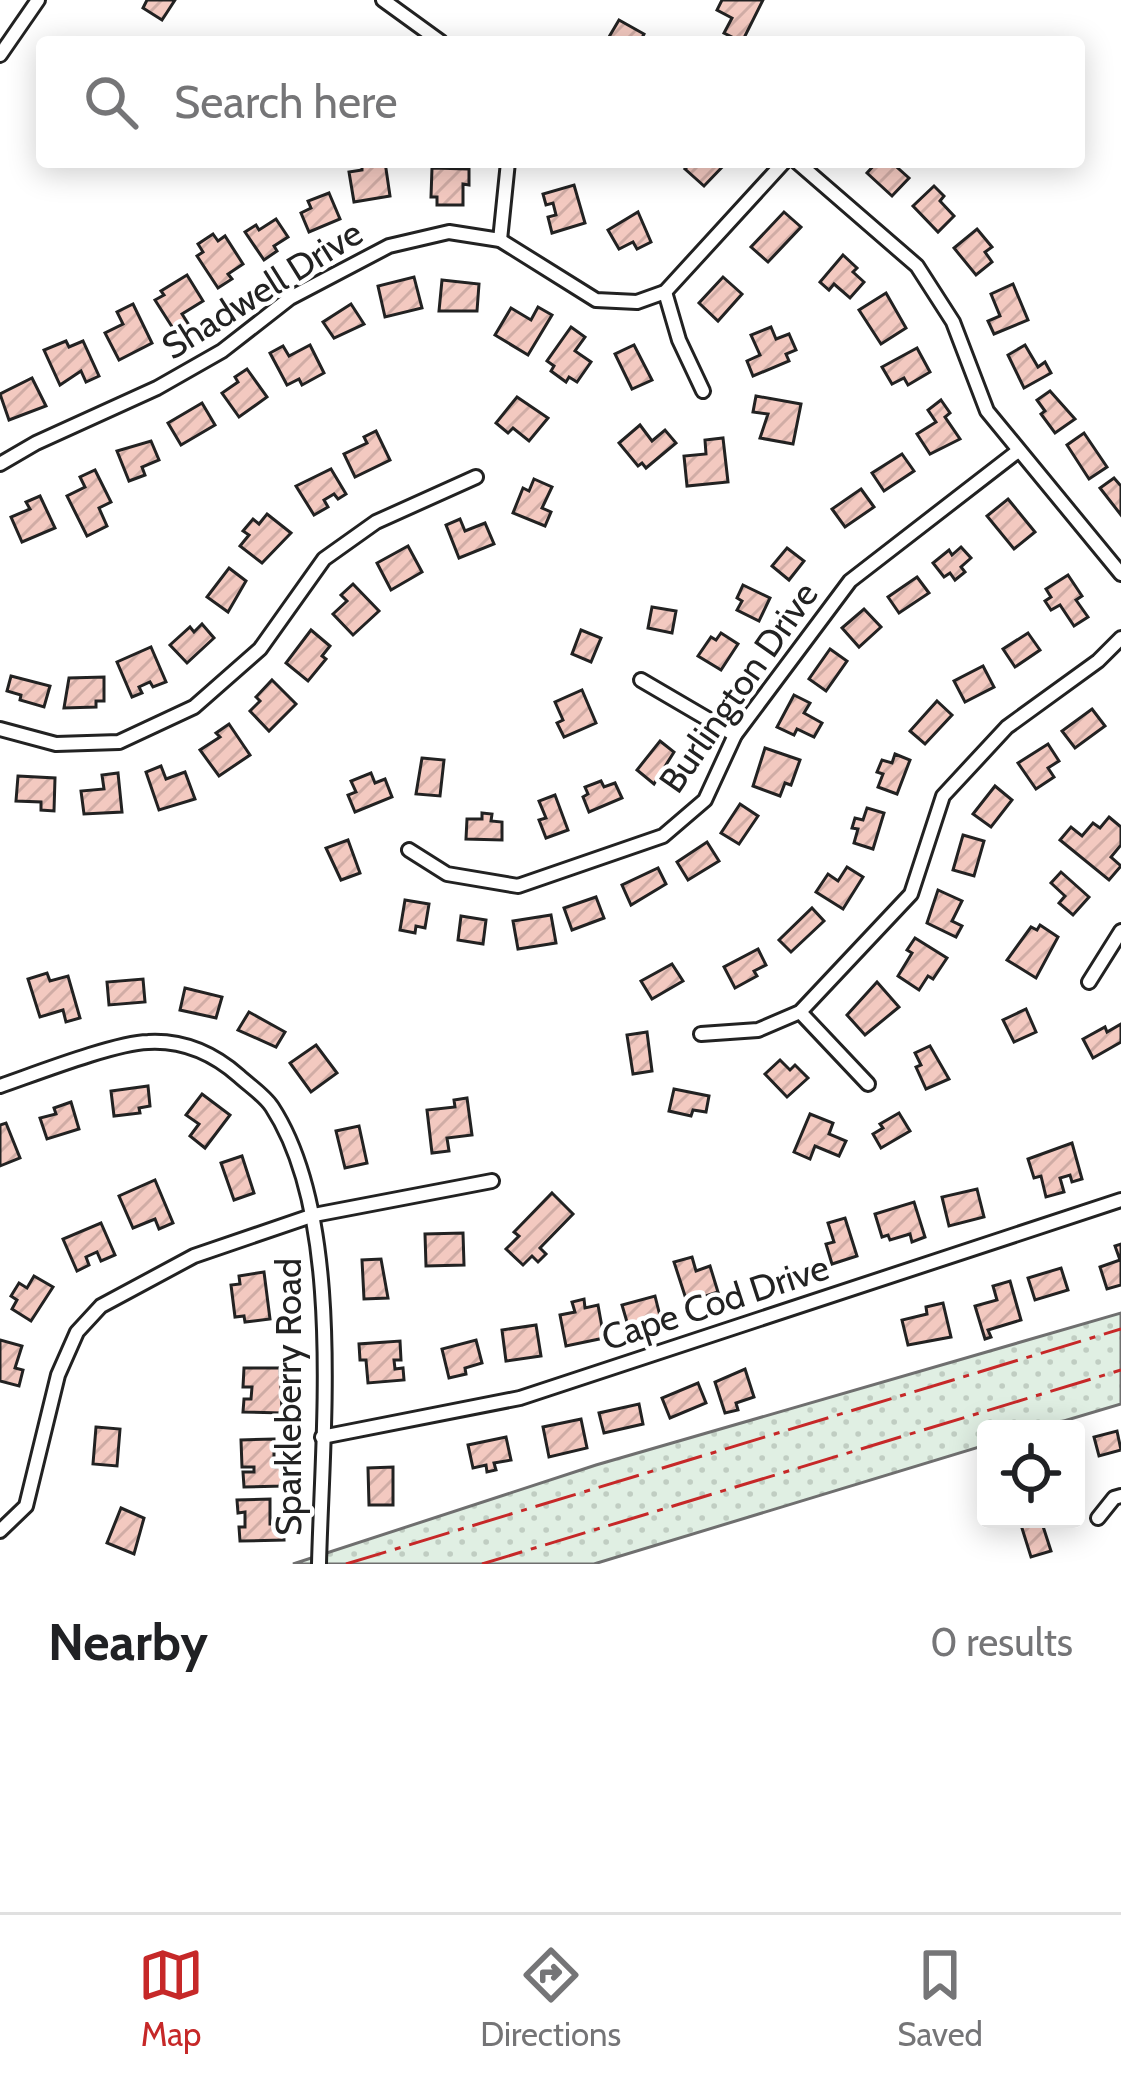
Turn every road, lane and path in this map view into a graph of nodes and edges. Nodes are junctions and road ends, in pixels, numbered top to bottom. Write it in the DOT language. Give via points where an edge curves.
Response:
graph roads {
  1 [pos="38,0"];
  2 [pos="383,0"];
  3 [pos="433,36"];
  4 [pos="0,55"];
  5 [pos="507,168"];
  6 [pos="779,168"];
  7 [pos="804,168"];
  8 [pos="500,240"];
  9 [pos="665,292"];
  10 [pos="703,391"];
  11 [pos="1018,451"];
  12 [pos="0,464"];
  13 [pos="476,477"];
  14 [pos="1121,574"];
  15 [pos="1121,638"];
  16 [pos="641,680"];
  17 [pos="0,729"];
  18 [pos="736,736"];
  19 [pos="409,850"];
  20 [pos="1121,931"];
  21 [pos="1090,982"];
  22 [pos="800,1012"];
  23 [pos="701,1034"];
  24 [pos="868,1084"];
  25 [pos="0,1086"];
  26 [pos="492,1181"];
  27 [pos="1121,1200"];
  28 [pos="314,1215"];
  29 [pos="322,1437"];
  30 [pos="1121,1496"];
  31 [pos="1098,1518"];
  32 [pos="0,1531"];
  33 [pos="319,1564"];
  1 -- 4 [label="street"];
  2 -- 3 [label="street"];
  5 -- 8 [label="street"];
  6 -- 9 [label="street"];
  7 -- 11 [label="street" via="917,266 953,322 987,411"];
  8 -- 9 [label="street, Shadwell Drive" via="596,300 637,302"];
  8 -- 12 [label="street, Shadwell Drive" via="449,232 389,246 290,298 157,388"];
  9 -- 10 [label="street"];
  11 -- 14 [label="street"];
  11 -- 18 [label="street, Burlington Drive" via="850,581"];
  13 -- 17 [label="street" via="376,522 324,559 260,649 194,707 119,742 56,743"];
  15 -- 22 [label="street" via="1007,728 943,796 911,894"];
  16 -- 18 [label="street"];
  18 -- 19 [label="street, Burlington Drive" via="705,800 663,836 518,886 447,874"];
  20 -- 21 [label="street"];
  22 -- 23 [label="street" via="758,1030"];
  22 -- 24 [label="street"];
  25 -- 28 [label="street, Sparkleberry Road" via="145,1041 218,1058 272,1106"];
  26 -- 28 [label="street"];
  27 -- 29 [label="street, Cape Cod Drive" via="520,1398"];
  28 -- 29 [label="street, Sparkleberry Road"];
  28 -- 32 [label="street" via="194,1256 100,1306 77,1332 58,1375 26,1506"];
  29 -- 33 [label="street, Sparkleberry Road"];
  30 -- 31 [label="street"];
}
